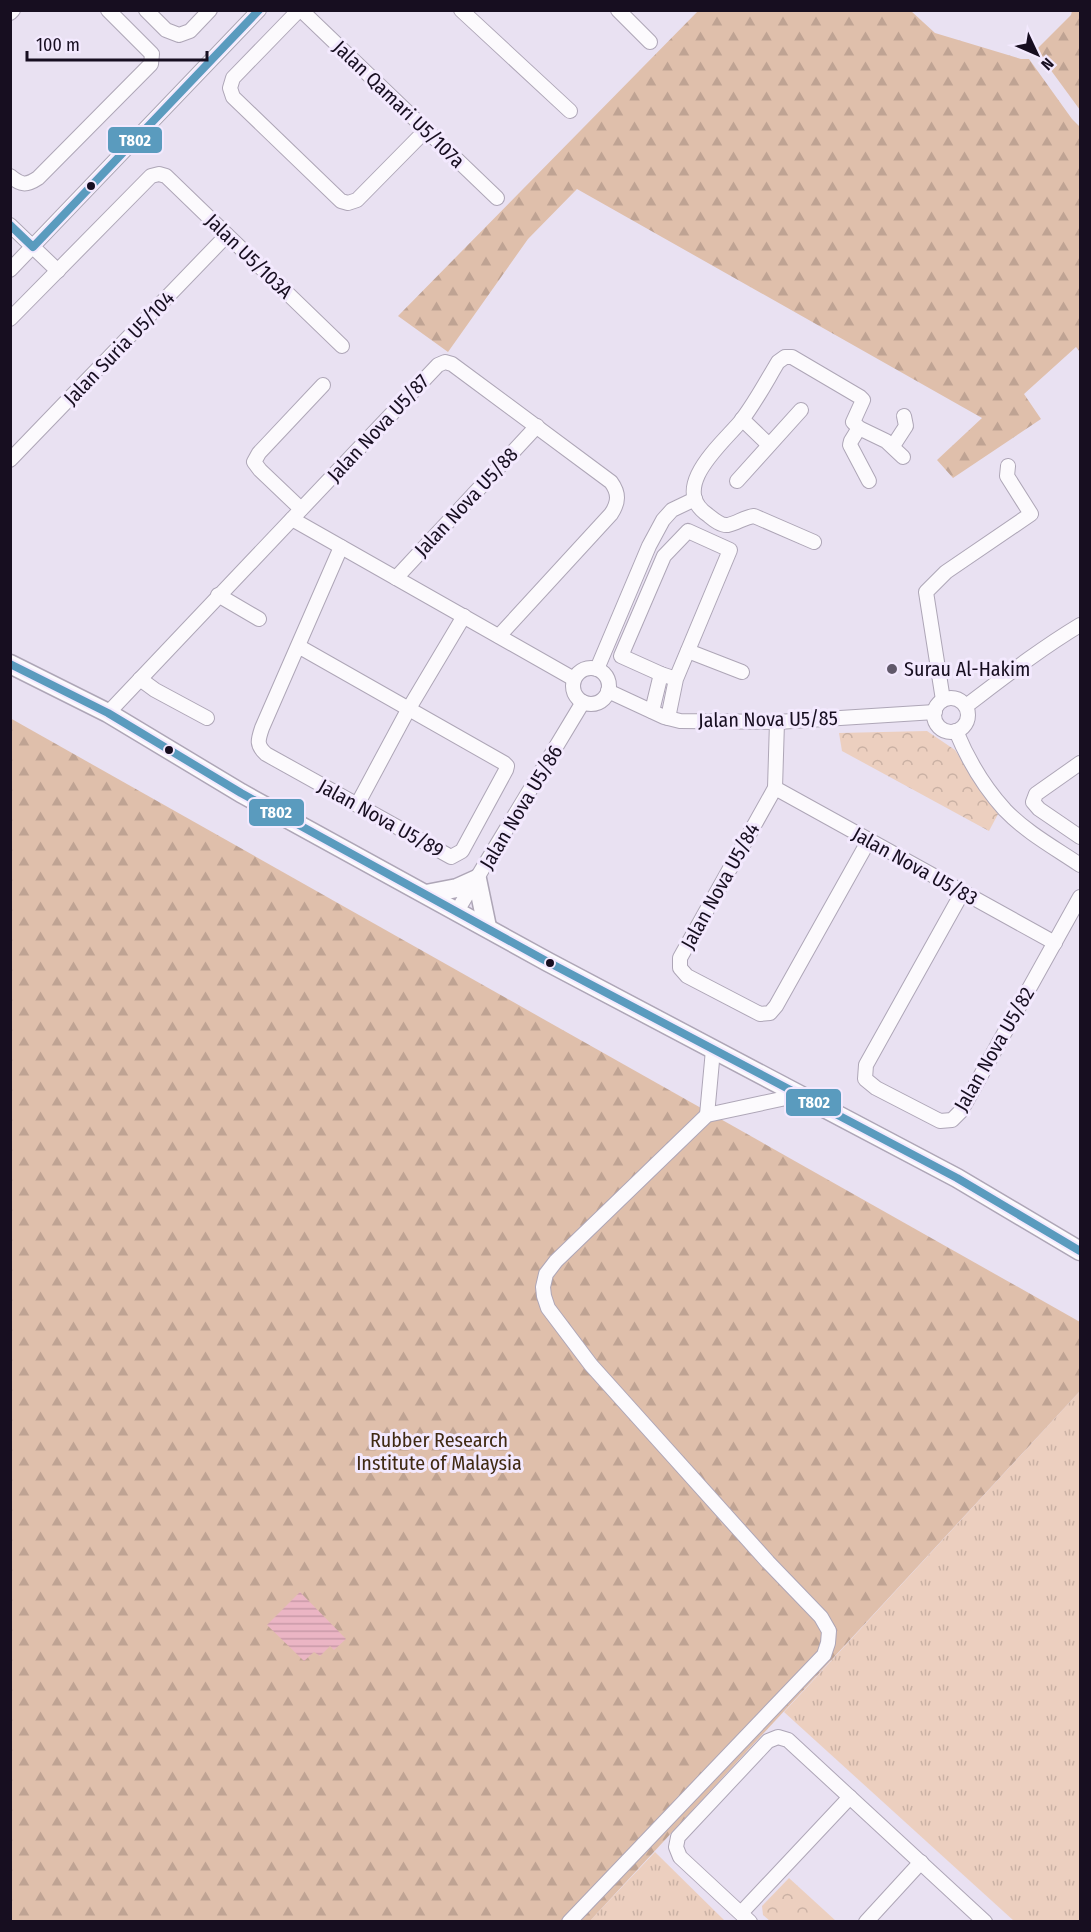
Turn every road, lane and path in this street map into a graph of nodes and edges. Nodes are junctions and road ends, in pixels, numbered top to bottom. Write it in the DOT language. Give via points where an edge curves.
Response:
graph roads {
  1 [pos="108,10"];
  2 [pos="146,10"];
  3 [pos="210,10"];
  4 [pos="258,10"];
  5 [pos="300,10"];
  6 [pos="461,10"];
  7 [pos="618,10"];
  8 [pos="650,42"];
  9 [pos="570,111"];
  10 [pos="426,129"];
  11 [pos="10,176"];
  12 [pos="497,198"];
  13 [pos="10,225"];
  14 [pos="227,235"];
  15 [pos="33,247"];
  16 [pos="10,270"];
  17 [pos="58,271"];
  18 [pos="10,319"];
  19 [pos="342,346"];
  20 [pos="323,385"];
  21 [pos="801,410"];
  22 [pos="904,416"];
  23 [pos="742,419"];
  24 [pos="537,426"];
  25 [pos="860,428"];
  26 [pos="769,445"];
  27 [pos="893,446"];
  28 [pos="903,457"];
  29 [pos="10,460"];
  30 [pos="1008,466"];
  31 [pos="737,481"];
  32 [pos="869,481"];
  33 [pos="694,499"];
  34 [pos="297,514"];
  35 [pos="814,542"];
  36 [pos="341,547"];
  37 [pos="396,578"];
  38 [pos="218,595"];
  39 [pos="464,616"];
  40 [pos="260,619"];
  41 [pos="1080,625"];
  42 [pos="499,636"];
  43 [pos="298,646"];
  44 [pos="688,651"];
  45 [pos="10,664"];
  46 [pos="597,669"];
  47 [pos="742,672"];
  48 [pos="661,674"];
  49 [pos="140,679"];
  50 [pos="574,679"];
  51 [pos="676,679"];
  52 [pos="608,691"];
  53 [pos="943,700"];
  54 [pos="583,702"];
  55 [pos="966,706"];
  56 [pos="408,710"];
  57 [pos="652,711"];
  58 [pos="934,712"];
  59 [pos="108,713"];
  60 [pos="207,718"];
  61 [pos="668,718"];
  62 [pos="777,722"];
  63 [pos="956,731"];
  64 [pos="1080,763"];
  65 [pos="775,788"];
  66 [pos="357,805"];
  67 [pos="1080,837"];
  68 [pos="868,840"];
  69 [pos="1080,865"];
  70 [pos="477,879"];
  71 [pos="962,893"];
  72 [pos="426,894"];
  73 [pos="1080,897"];
  74 [pos="457,911"];
  75 [pos="486,927"];
  76 [pos="1055,943"];
  77 [pos="713,1050"];
  78 [pos="800,1095"];
  79 [pos="707,1115"];
  80 [pos="1080,1251"];
  81 [pos="850,1797"];
  82 [pos="921,1862"];
  83 [pos="746,1917"];
  84 [pos="570,1922"];
  85 [pos="866,1922"];
  86 [pos="985,1922"];
  1 -- 11 [label="street" via="153,59 38,178 25,184"];
  2 -- 3 [label="street" via="166,30 179,35 190,31"];
  4 -- 15 [label="street"];
  5 -- 10 [label="street, Jalan Qamari U5/107a"];
  5 -- 10 [label="street" via="233,78 230,88 233,97 341,201 357,200"];
  6 -- 9 [label="street"];
  7 -- 8 [label="street"];
  10 -- 12 [label="street, Jalan Qamari U5/107a"];
  13 -- 15 [label="street"];
  14 -- 17 [label="street, Jalan U5/103A" via="166,176 159,174 151,176"];
  14 -- 19 [label="street, Jalan U5/103A"];
  14 -- 29 [label="street, Jalan Suria U5/104"];
  15 -- 16 [label="street"];
  15 -- 17 [label="street"];
  17 -- 18 [label="street"];
  20 -- 34 [label="street" via="254,462"];
  21 -- 26 [label="street"];
  22 -- 27 [label="street" via="906,426"];
  23 -- 25 [label="street" via="778,362 792,357 863,400 853,422"];
  23 -- 26 [label="street"];
  23 -- 33 [label="street" via="700,468"];
  24 -- 34 [label="street, Jalan Nova U5/87" via="449,362 441,363"];
  24 -- 37 [label="street, Jalan Nova U5/88"];
  24 -- 42 [label="street, Jalan Nova U5/87" via="611,482 617,490 617,500 611,514"];
  25 -- 27 [label="street"];
  25 -- 32 [label="street" via="850,445"];
  26 -- 31 [label="street"];
  27 -- 28 [label="street"];
  30 -- 53 [label="street" via="1007,476 1031,514 946,572 926,592"];
  33 -- 35 [label="street" via="722,525 759,517"];
  33 -- 46 [label="street" via="672,510 663,520"];
  34 -- 36 [label="street"];
  34 -- 38 [label="street, Jalan Nova U5/87"];
  36 -- 37 [label="street"];
  36 -- 43 [label="street, Jalan Nova U5/89"];
  37 -- 39 [label="street"];
  38 -- 40 [label="street"];
  38 -- 49 [label="street, Jalan Nova U5/87"];
  39 -- 42 [label="street"];
  39 -- 56 [label="street"];
  41 -- 55 [label="street"];
  42 -- 50 [label="street"];
  43 -- 56 [label="street, Jalan Nova U5/89"];
  43 -- 66 [label="street, Jalan Nova U5/89" via="262,728 260,748"];
  44 -- 47 [label="street"];
  44 -- 48 [label="street" via="730,550 688,531 664,556 621,656"];
  44 -- 51 [label="street"];
  45 -- 59 [label="street"];
  46 -- 50 [label="street" via="581,671"];
  46 -- 52 [label="street" via="608,680"];
  48 -- 51 [label="street"];
  48 -- 57 [label="street"];
  49 -- 59 [label="street, Jalan Nova U5/87"];
  49 -- 60 [label="street"];
  50 -- 54 [label="street" via="573,690"];
  51 -- 61 [label="street"];
  52 -- 54 [label="street" via="595,703"];
  52 -- 57 [label="street, Jalan Nova U5/85"];
  53 -- 55 [label="street" via="958,699"];
  53 -- 58 [label="street"];
  54 -- 70 [label="street, Jalan Nova U5/86"];
  55 -- 63 [label="street" via="967,721"];
  56 -- 66 [label="street"];
  56 -- 66 [label="street, Jalan Nova U5/89" via="507,766 462,851 452,857"];
  57 -- 61 [label="street, Jalan Nova U5/85"];
  58 -- 62 [label="street, Jalan Nova U5/85"];
  58 -- 63 [label="street" via="942,729"];
  59 -- 72 [label="street" via="241,793"];
  61 -- 62 [label="street, Jalan Nova U5/85"];
  62 -- 65 [label="street, Jalan Nova U5/84"];
  63 -- 69 [label="street" via="981,780 1006,811"];
  64 -- 67 [label="street" via="1036,794 1033,802"];
  65 -- 68 [label="street, Jalan Nova U5/83"];
  65 -- 68 [label="street, Jalan Nova U5/84" via="680,958 680,968 687,976 760,1014 770,1013"];
  68 -- 71 [label="street, Jalan Nova U5/83"];
  70 -- 72 [label="street"];
  70 -- 74 [label="street, Jalan Nova U5/86"];
  70 -- 75 [label="street"];
  71 -- 76 [label="street, Jalan Nova U5/83"];
  71 -- 76 [label="street, Jalan Nova U5/82" via="866,1065 865,1079 876,1088 940,1121 956,1116"];
  72 -- 74 [label="street"];
  73 -- 76 [label="street, Jalan Nova U5/82"];
  74 -- 75 [label="street"];
  75 -- 77 [label="street"];
  77 -- 78 [label="street"];
  77 -- 79 [label="street"];
  78 -- 79 [label="street"];
  78 -- 80 [label="street" via="957,1178"];
  79 -- 84 [label="street" via="556,1261 546,1274 544,1296 591,1365 821,1617 829,1631 828,1642 824,1655"];
  81 -- 82 [label="street"];
  81 -- 83 [label="street"];
  81 -- 83 [label="street" via="788,1740 778,1737 768,1741 678,1837 680,1857"];
  82 -- 85 [label="street"];
  82 -- 86 [label="street"];
}
